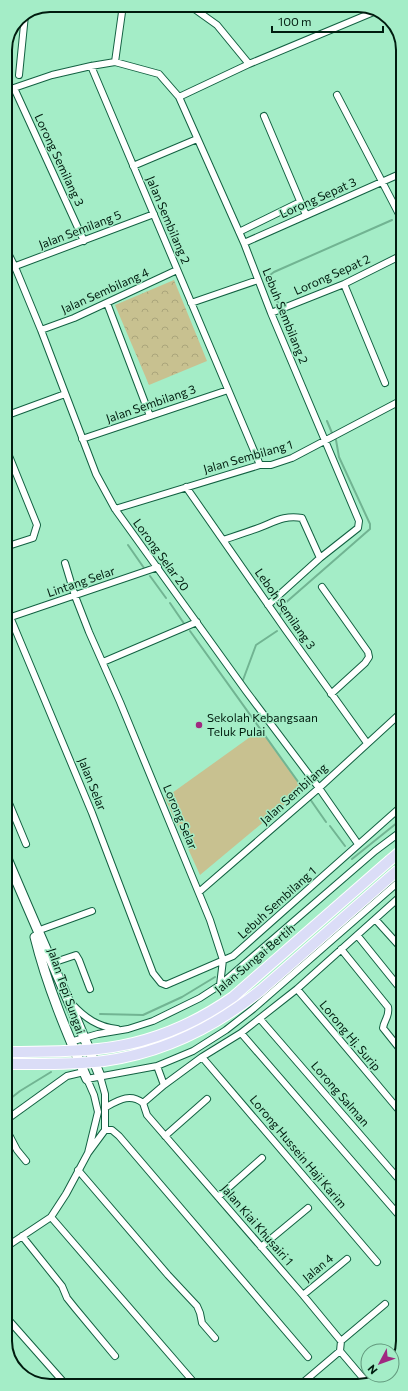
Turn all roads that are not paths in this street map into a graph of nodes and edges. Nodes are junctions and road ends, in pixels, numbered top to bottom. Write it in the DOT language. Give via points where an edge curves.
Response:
graph roads {
  1 [pos="122,12"];
  2 [pos="198,12"];
  3 [pos="369,14"];
  4 [pos="24,22"];
  5 [pos="115,62"];
  6 [pos="249,64"];
  7 [pos="91,66"];
  8 [pos="19,74"];
  9 [pos="14,88"];
  10 [pos="337,95"];
  11 [pos="179,97"];
  12 [pos="264,116"];
  13 [pos="197,139"];
  14 [pos="133,166"];
  15 [pos="396,176"];
  16 [pos="383,181"];
  17 [pos="300,202"];
  18 [pos="396,208"];
  19 [pos="154,214"];
  20 [pos="306,215"];
  21 [pos="239,232"];
  22 [pos="84,240"];
  23 [pos="244,243"];
  24 [pos="396,258"];
  25 [pos="12,261"];
  26 [pos="15,267"];
  27 [pos="12,268"];
  28 [pos="178,270"];
  29 [pos="258,280"];
  30 [pos="344,284"];
  31 [pos="107,303"];
  32 [pos="191,303"];
  33 [pos="271,313"];
  34 [pos="41,330"];
  35 [pos="385,383"];
  36 [pos="228,390"];
  37 [pos="65,394"];
  38 [pos="396,403"];
  39 [pos="12,413"];
  40 [pos="150,416"];
  41 [pos="82,439"];
  42 [pos="325,442"];
  43 [pos="12,463"];
  44 [pos="260,465"];
  45 [pos="186,487"];
  46 [pos="115,509"];
  47 [pos="222,540"];
  48 [pos="12,545"];
  49 [pos="320,558"];
  50 [pos="65,563"];
  51 [pos="158,567"];
  52 [pos="322,586"];
  53 [pos="75,596"];
  54 [pos="268,605"];
  55 [pos="12,617"];
  56 [pos="12,619"];
  57 [pos="197,622"];
  58 [pos="103,662"];
  59 [pos="331,694"];
  60 [pos="396,717"];
  61 [pos="367,743"];
  62 [pos="319,788"];
  63 [pos="12,810"];
  64 [pos="396,811"];
  65 [pos="396,835"];
  66 [pos="26,844"];
  67 [pos="358,844"];
  68 [pos="396,855"];
  69 [pos="396,875"];
  70 [pos="396,876"];
  71 [pos="12,881"];
  72 [pos="199,892"];
  73 [pos="396,900"];
  74 [pos="27,908"];
  75 [pos="92,911"];
  76 [pos="375,919"];
  77 [pos="37,931"];
  78 [pos="357,935"];
  79 [pos="396,942"];
  80 [pos="341,949"];
  81 [pos="222,960"];
  82 [pos="52,963"];
  83 [pos="153,974"];
  84 [pos="396,983"];
  85 [pos="220,985"];
  86 [pos="90,989"];
  87 [pos="297,990"];
  88 [pos="69,1002"];
  89 [pos="260,1019"];
  90 [pos="128,1029"];
  91 [pos="241,1033"];
  92 [pos="84,1038"];
  93 [pos="70,1042"];
  94 [pos="396,1043"];
  95 [pos="12,1052"];
  96 [pos="202,1057"];
  97 [pos="12,1064"];
  98 [pos="157,1066"];
  99 [pos="86,1076"];
  100 [pos="100,1076"];
  101 [pos="164,1086"];
  102 [pos="207,1099"];
  103 [pos="143,1103"];
  104 [pos="106,1107"];
  105 [pos="396,1107"];
  106 [pos="12,1116"];
  107 [pos="105,1130"];
  108 [pos="165,1136"];
  109 [pos="12,1140"];
  110 [pos="88,1153"];
  111 [pos="262,1158"];
  112 [pos="26,1161"];
  113 [pos="78,1170"];
  114 [pos="396,1176"];
  115 [pos="218,1197"];
  116 [pos="308,1208"];
  117 [pos="396,1212"];
  118 [pos="51,1217"];
  119 [pos="22,1236"];
  120 [pos="12,1243"];
  121 [pos="261,1247"];
  122 [pos="347,1259"];
  123 [pos="377,1262"];
  124 [pos="304,1295"];
  125 [pos="385,1304"];
  126 [pos="12,1323"];
  127 [pos="215,1338"];
  128 [pos="341,1341"];
  129 [pos="340,1351"];
  130 [pos="115,1356"];
  131 [pos="308,1357"];
  132 [pos="363,1378"];
  133 [pos="61,1379"];
  134 [pos="191,1379"];
  135 [pos="307,1379"];
  1 -- 5 [label="street"];
  2 -- 6 [label="street" via="217,26"];
  3 -- 6 [label="street"];
  4 -- 8 [label="street"];
  5 -- 7 [label="street, Lebuh Sembilang 2"];
  5 -- 11 [label="street, Lebuh Sembilang 2" via="159,74"];
  6 -- 11 [label="street"];
  7 -- 9 [label="street" via="52,75"];
  7 -- 14 [label="street, Jalan Sembilang 2"];
  9 -- 22 [label="street, Lorong Semilang 3"];
  10 -- 16 [label="street"];
  11 -- 13 [label="street, Lebuh Sembilang 2"];
  12 -- 17 [label="street"];
  13 -- 14 [label="street"];
  13 -- 21 [label="street, Lebuh Sembilang 2"];
  14 -- 19 [label="street, Jalan Sembilang 2"];
  15 -- 16 [label="street, Lorong Sepat 3"];
  16 -- 18 [label="street"];
  16 -- 20 [label="street, Lorong Sepat 3"];
  17 -- 20 [label="street"];
  17 -- 21 [label="street"];
  19 -- 22 [label="street, Jalan Semilang 5"];
  19 -- 28 [label="street, Jalan Sembilang 2"];
  20 -- 23 [label="street, Lorong Sepat 3"];
  21 -- 23 [label="street, Lebuh Sembilang 2"];
  22 -- 26 [label="street, Jalan Semilang 5"];
  23 -- 29 [label="street, Lebuh Sembilang 2"];
  24 -- 30 [label="street, Lorong Sepat 2"];
  25 -- 26 [label="street, Lorong Selar 20"];
  26 -- 27 [label="street, Jalan Semilang 5"];
  26 -- 34 [label="street, Lorong Selar 20"];
  28 -- 31 [label="street, Jalan Sembilang 4"];
  28 -- 32 [label="street, Jalan Sembilang 2"];
  29 -- 32 [label="street"];
  29 -- 33 [label="street, Lebuh Sembilang 2"];
  30 -- 33 [label="street, Lorong Sepat 2"];
  30 -- 35 [label="street"];
  31 -- 34 [label="street, Jalan Sembilang 4"];
  31 -- 40 [label="street"];
  32 -- 36 [label="street, Jalan Sembilang 2"];
  33 -- 42 [label="street, Lebuh Sembilang 2"];
  34 -- 37 [label="street, Lorong Selar 20"];
  36 -- 40 [label="street, Jalan Sembilang 3"];
  36 -- 44 [label="street, Jalan Sembilang 2"];
  37 -- 39 [label="street"];
  37 -- 41 [label="street, Lorong Selar 20"];
  38 -- 42 [label="street, Jalan Sembilang 1"];
  40 -- 41 [label="street, Jalan Sembilang 3"];
  41 -- 46 [label="street, Lorong Selar 20" via="96,474"];
  42 -- 44 [label="street, Jalan Sembilang 1" via="292,458 271,465"];
  42 -- 49 [label="street, Lebuh Sembilang 2" via="360,524"];
  43 -- 48 [label="street" via="37,525 33,538"];
  44 -- 45 [label="street, Jalan Sembilang 1"];
  45 -- 46 [label="street, Jalan Sembilang 1"];
  45 -- 47 [label="street, Leboh Semilang 3"];
  46 -- 51 [label="street, Lorong Selar 20"];
  47 -- 49 [label="street" via="282,518 302,518"];
  47 -- 54 [label="street, Leboh Semilang 3"];
  49 -- 54 [label="street, Lebuh Sembilang 2"];
  50 -- 53 [label="street, Lorong Selar"];
  51 -- 53 [label="street, Lintang Selar"];
  51 -- 57 [label="street, Lorong Selar 20"];
  52 -- 59 [label="street" via="369,657"];
  53 -- 55 [label="street, Lintang Selar"];
  53 -- 58 [label="street, Lorong Selar"];
  54 -- 59 [label="street, Leboh Semilang 3"];
  56 -- 83 [label="street, Jalan Selar" via="92,813"];
  57 -- 58 [label="street"];
  57 -- 62 [label="street, Lorong Selar 20"];
  58 -- 72 [label="street, Lorong Selar"];
  59 -- 61 [label="street, Leboh Semilang 3"];
  60 -- 61 [label="street, Jalan Sembilang"];
  61 -- 62 [label="street, Jalan Sembilang"];
  62 -- 67 [label="street, Lorong Selar 20"];
  62 -- 72 [label="street, Jalan Sembilang"];
  63 -- 66 [label="street"];
  64 -- 67 [label="street, Lebuh Sembilang 1"];
  65 -- 85 [label="street"];
  67 -- 81 [label="street, Lebuh Sembilang 1" via="233,956"];
  68 -- 95 [label="main road, Jalan Sungai Bertih, bridge" via="233,997 195,1021 162,1035 99,1049"];
  69 -- 97 [label="main road, bridge" via="261,990 235,1010 200,1031 137,1055 103,1061"];
  70 -- 98 [label="street" via="253,1009 193,1051"];
  71 -- 74 [label="main road, Jalan Tepi Sungai"];
  72 -- 81 [label="street, Lorong Selar"];
  73 -- 76 [label="street"];
  74 -- 77 [label="main road, Jalan Tepi Sungai"];
  74 -- 93 [label="main road, Jalan Tepi Sungai" via="46,974"];
  75 -- 77 [label="street"];
  76 -- 78 [label="street"];
  76 -- 79 [label="street"];
  77 -- 82 [label="main road, Jalan Tepi Sungai"];
  78 -- 80 [label="street"];
  78 -- 84 [label="street"];
  80 -- 87 [label="street"];
  80 -- 94 [label="street" via="388,1007 389,1016 383,1026"];
  81 -- 83 [label="street, Lebuh Sembilang 1" via="166,985 161,984"];
  81 -- 85 [label="street, Lorong Selar"];
  82 -- 86 [label="street, Jalan Tepi Sungai" via="76,955"];
  82 -- 88 [label="main road, Jalan Tepi Sungai"];
  85 -- 90 [label="street" via="175,1011"];
  87 -- 89 [label="street"];
  87 -- 105 [label="street, Lorong Hj. Surip"];
  88 -- 90 [label="street" via="96,1024 107,1028"];
  88 -- 92 [label="main road, Jalan Tepi Sungai"];
  89 -- 91 [label="street"];
  89 -- 114 [label="street, Lorong Salman"];
  90 -- 92 [label="street"];
  91 -- 96 [label="street"];
  91 -- 117 [label="street"];
  92 -- 93 [label="street"];
  92 -- 100 [label="main road, Jalan Tepi Sungai"];
  93 -- 99 [label="main road, Jalan Tepi Sungai"];
  96 -- 101 [label="street"];
  96 -- 123 [label="street, Lorong Hussein Haji Karim"];
  98 -- 100 [label="street"];
  98 -- 101 [label="street"];
  99 -- 100 [label="street"];
  99 -- 106 [label="street" via="67,1076"];
  99 -- 110 [label="street" via="98,1112"];
  100 -- 104 [label="street"];
  101 -- 103 [label="street"];
  102 -- 108 [label="street"];
  103 -- 104 [label="street" via="136,1098 124,1098"];
  103 -- 108 [label="street, Jalan Kiai Khusairi 1" via="146,1115"];
  104 -- 107 [label="street"];
  107 -- 110 [label="street"];
  107 -- 131 [label="street" via="112,1130 119,1136"];
  108 -- 115 [label="street, Jalan Kiai Khusairi 1"];
  109 -- 112 [label="street"];
  110 -- 113 [label="street"];
  111 -- 115 [label="street"];
  113 -- 118 [label="street"];
  113 -- 127 [label="street" via="168,1276 197,1306 202,1323"];
  115 -- 121 [label="street, Jalan Kiai Khusairi 1"];
  116 -- 121 [label="street"];
  118 -- 119 [label="street"];
  118 -- 134 [label="street"];
  119 -- 120 [label="street"];
  119 -- 130 [label="street" via="62,1286 74,1308"];
  121 -- 124 [label="street, Jalan Kiai Khusairi 1"];
  122 -- 124 [label="street, Jalan 4"];
  124 -- 128 [label="street, Jalan Kiai Khusairi 1"];
  125 -- 128 [label="street"];
  126 -- 133 [label="street"];
  128 -- 129 [label="street"];
  129 -- 132 [label="street"];
  129 -- 135 [label="street"];
}
